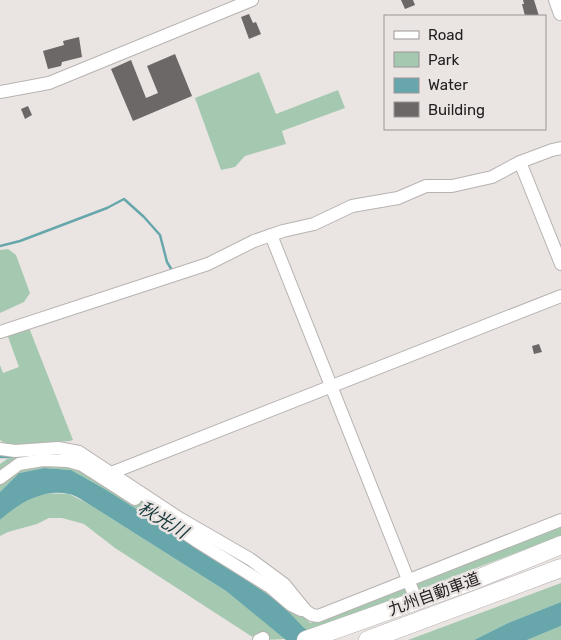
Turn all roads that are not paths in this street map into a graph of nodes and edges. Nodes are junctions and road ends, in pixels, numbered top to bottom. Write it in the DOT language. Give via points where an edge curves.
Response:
graph roads {
  1 [pos="252,0"];
  2 [pos="555,0"];
  3 [pos="560,14"];
  4 [pos="0,92"];
  5 [pos="561,148"];
  6 [pos="520,162"];
  7 [pos="272,235"];
  8 [pos="561,264"];
  9 [pos="561,296"];
  10 [pos="0,332"];
  11 [pos="332,386"];
  12 [pos="0,449"];
  13 [pos="111,473"];
  14 [pos="0,478"];
  15 [pos="561,520"];
  16 [pos="561,545"];
  17 [pos="561,568"];
  18 [pos="408,580"];
  19 [pos="413,592"];
  20 [pos="306,611"];
  21 [pos="306,640"];
  22 [pos="368,640"];
  1 -- 4 [label="street" via="49,83"];
  2 -- 3 [label="street"];
  5 -- 6 [label="street"];
  6 -- 7 [label="street" via="492,177 452,186 426,186 398,198 352,206 314,224"];
  6 -- 8 [label="street"];
  7 -- 10 [label="street" via="254,240 208,264"];
  7 -- 11 [label="street"];
  9 -- 11 [label="street"];
  11 -- 13 [label="street"];
  11 -- 18 [label="street"];
  12 -- 13 [label="street" via="73,450"];
  13 -- 20 [label="street" via="250,559 284,584"];
  14 -- 20 [label="street" via="13,467 43,460 82,465 270,587 291,605"];
  15 -- 18 [label="street"];
  16 -- 21 [label="highway, 九州自動車道" via="472,581"];
  17 -- 22 [label="highway, 九州自動車道"];
  18 -- 19 [label="street"];
  18 -- 20 [label="street" via="318,616"];
}
